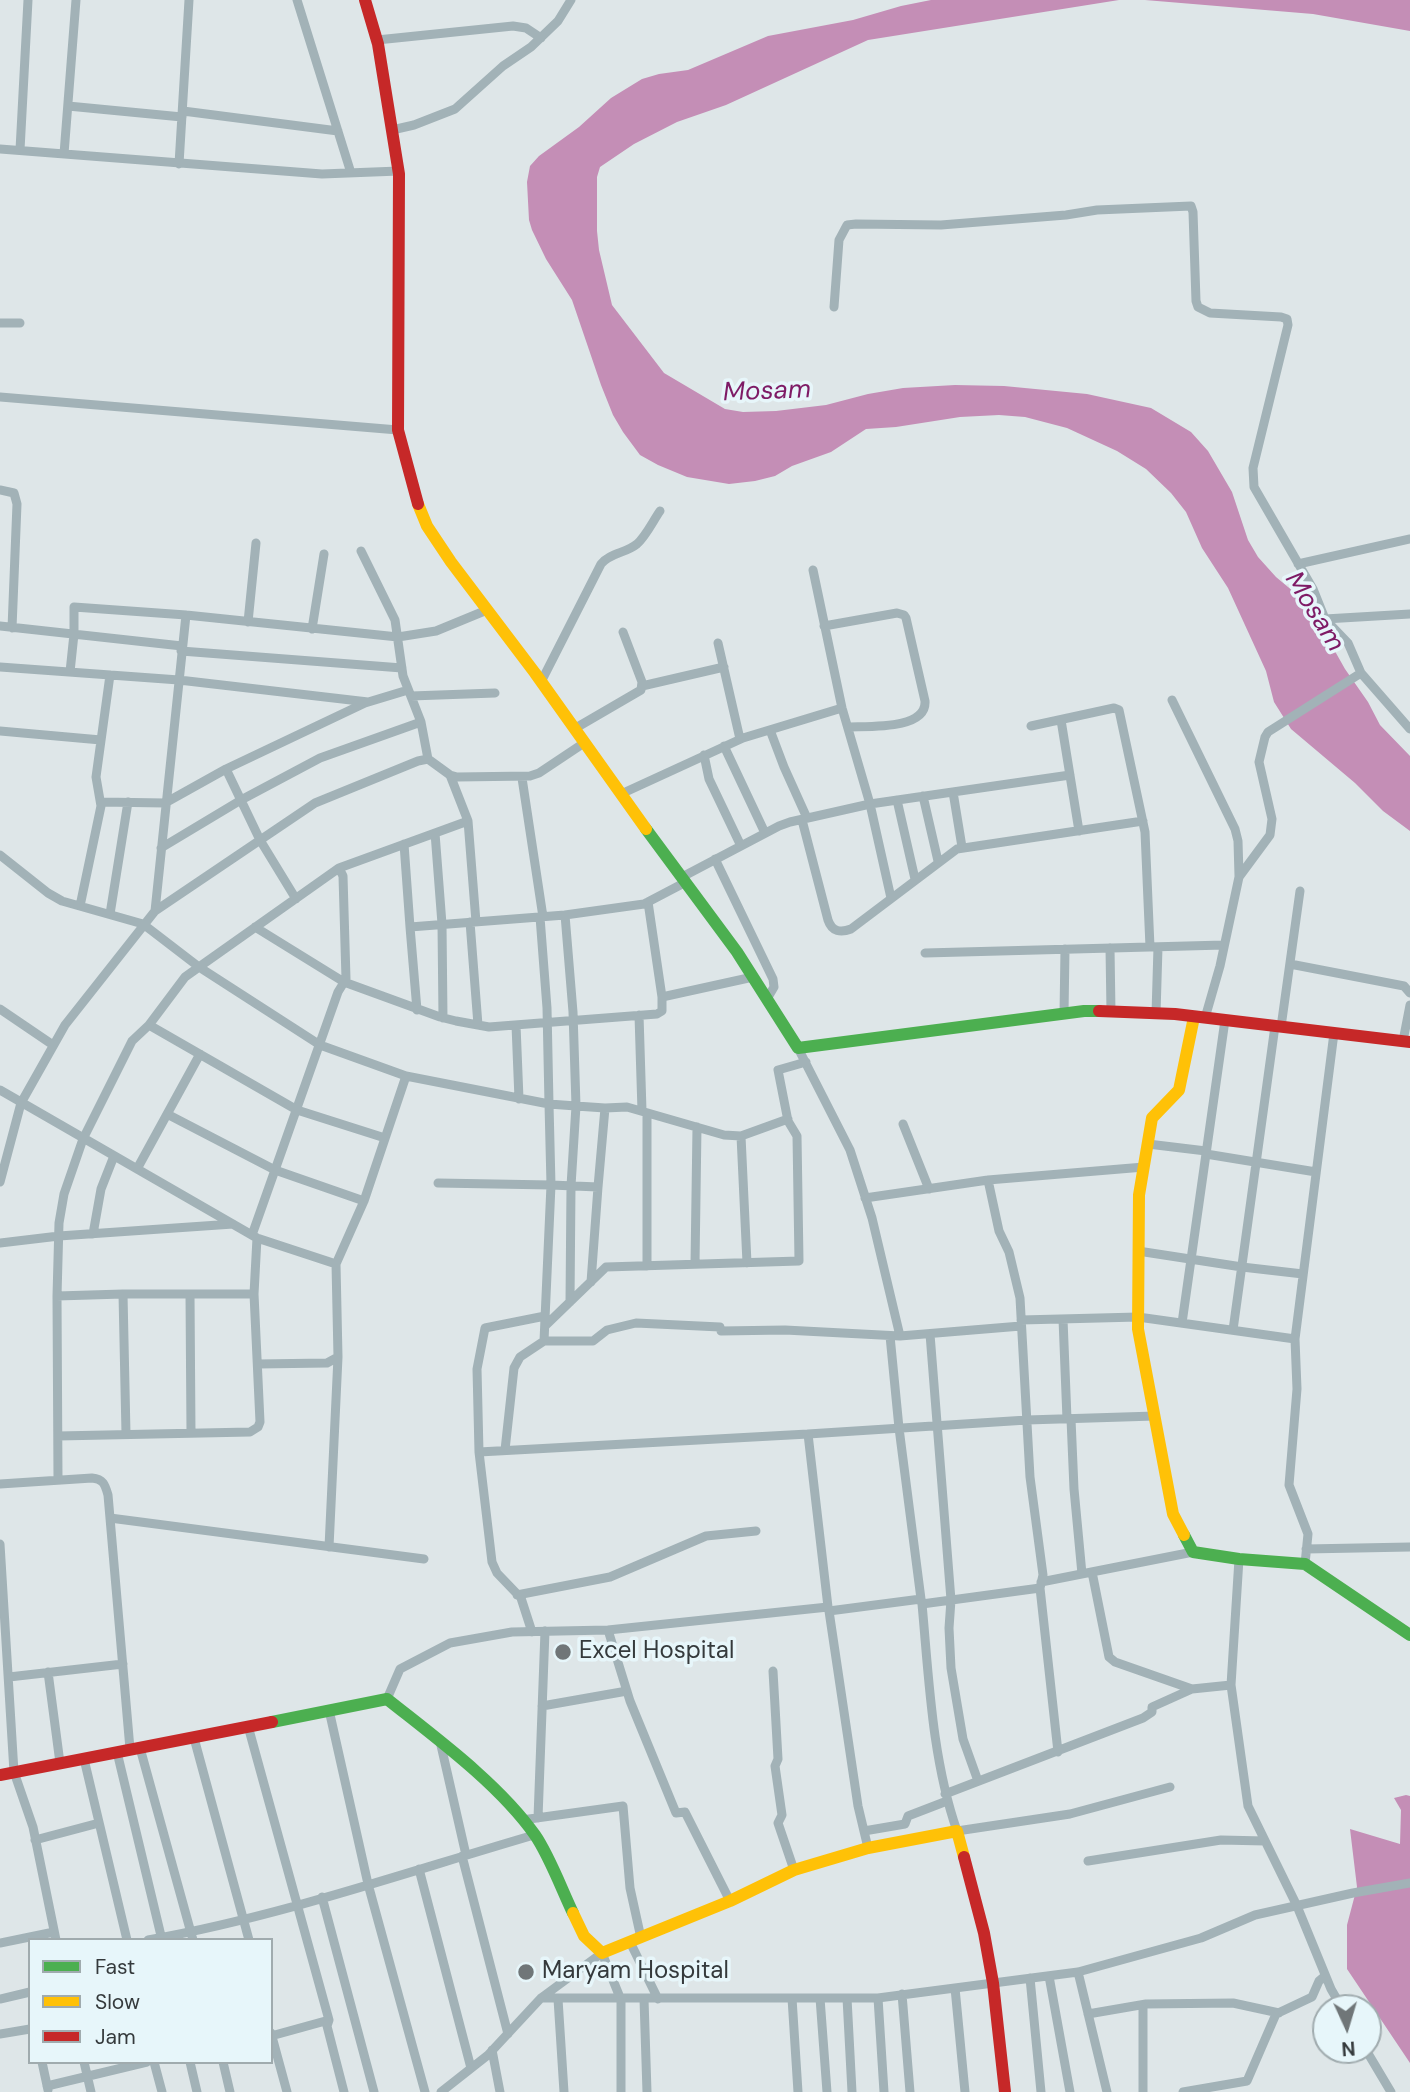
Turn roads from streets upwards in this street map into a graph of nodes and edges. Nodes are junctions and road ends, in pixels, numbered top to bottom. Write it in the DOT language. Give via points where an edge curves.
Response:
graph roads {
  1 [pos="28,0"];
  2 [pos="76,0"];
  3 [pos="189,0"];
  4 [pos="297,0"];
  5 [pos="365,0"];
  6 [pos="571,0"];
  7 [pos="541,38"];
  8 [pos="377,40"];
  9 [pos="68,106"];
  10 [pos="182,113"];
  11 [pos="392,130"];
  12 [pos="338,131"];
  13 [pos="0,149"];
  14 [pos="20,150"];
  15 [pos="64,154"];
  16 [pos="179,164"];
  17 [pos="398,171"];
  18 [pos="351,173"];
  19 [pos="834,307"];
  20 [pos="0,323"];
  21 [pos="20,323"];
  22 [pos="0,397"];
  23 [pos="398,430"];
  24 [pos="0,490"];
  25 [pos="660,510"];
  26 [pos="1410,539"];
  27 [pos="256,543"];
  28 [pos="361,551"];
  29 [pos="324,554"];
  30 [pos="1298,564"];
  31 [pos="813,570"];
  32 [pos="487,610"];
  33 [pos="1410,614"];
  34 [pos="186,615"];
  35 [pos="1325,619"];
  36 [pos="248,622"];
  37 [pos="0,626"];
  38 [pos="824,626"];
  39 [pos="12,628"];
  40 [pos="312,629"];
  41 [pos="623,632"];
  42 [pos="74,634"];
  43 [pos="398,637"];
  44 [pos="718,643"];
  45 [pos="182,649"];
  46 [pos="0,667"];
  47 [pos="724,667"];
  48 [pos="402,668"];
  49 [pos="70,672"];
  50 [pos="1357,675"];
  51 [pos="110,676"];
  52 [pos="179,680"];
  53 [pos="541,682"];
  54 [pos="642,686"];
  55 [pos="409,693"];
  56 [pos="495,693"];
  57 [pos="1171,700"];
  58 [pos="368,702"];
  59 [pos="842,708"];
  60 [pos="1061,720"];
  61 [pos="421,722"];
  62 [pos="1031,726"];
  63 [pos="848,727"];
  64 [pos="574,729"];
  65 [pos="1410,729"];
  66 [pos="770,730"];
  67 [pos="0,731"];
  68 [pos="740,739"];
  69 [pos="101,740"];
  70 [pos="584,743"];
  71 [pos="724,746"];
  72 [pos="704,755"];
  73 [pos="428,759"];
  74 [pos="226,769"];
  75 [pos="450,775"];
  76 [pos="1070,775"];
  77 [pos="522,778"];
  78 [pos="953,792"];
  79 [pos="621,794"];
  80 [pos="923,796"];
  81 [pos="241,800"];
  82 [pos="897,800"];
  83 [pos="101,802"];
  84 [pos="128,802"];
  85 [pos="165,803"];
  86 [pos="870,804"];
  87 [pos="805,819"];
  88 [pos="468,821"];
  89 [pos="1143,821"];
  90 [pos="1079,831"];
  91 [pos="435,833"];
  92 [pos="765,833"];
  93 [pos="260,840"];
  94 [pos="404,844"];
  95 [pos="741,846"];
  96 [pos="161,848"];
  97 [pos="962,848"];
  98 [pos="0,855"];
  99 [pos="715,859"];
  100 [pos="938,861"];
  101 [pos="340,868"];
  102 [pos="1239,877"];
  103 [pos="915,879"];
  104 [pos="684,880"];
  105 [pos="1300,891"];
  106 [pos="891,898"];
  107 [pos="296,899"];
  108 [pos="648,902"];
  109 [pos="80,906"];
  110 [pos="155,911"];
  111 [pos="110,914"];
  112 [pos="565,915"];
  113 [pos="542,917"];
  114 [pos="473,922"];
  115 [pos="144,924"];
  116 [pos="442,924"];
  117 [pos="256,927"];
  118 [pos="410,927"];
  119 [pos="1224,946"];
  120 [pos="1154,947"];
  121 [pos="1110,948"];
  122 [pos="1065,949"];
  123 [pos="925,953"];
  124 [pos="1290,964"];
  125 [pos="199,967"];
  126 [pos="753,977"];
  127 [pos="344,982"];
  128 [pos="1410,993"];
  129 [pos="662,997"];
  130 [pos="767,999"];
  131 [pos="1410,1005"];
  132 [pos="0,1009"];
  133 [pos="418,1010"];
  134 [pos="1111,1012"];
  135 [pos="1064,1014"];
  136 [pos="1156,1014"];
  137 [pos="639,1015"];
  138 [pos="1199,1017"];
  139 [pos="443,1018"];
  140 [pos="573,1020"];
  141 [pos="1225,1020"];
  142 [pos="547,1023"];
  143 [pos="149,1025"];
  144 [pos="478,1025"];
  145 [pos="516,1025"];
  146 [pos="1278,1027"];
  147 [pos="1334,1033"];
  148 [pos="1406,1042"];
  149 [pos="53,1045"];
  150 [pos="320,1045"];
  151 [pos="799,1048"];
  152 [pos="200,1054"];
  153 [pos="806,1062"];
  154 [pos="407,1076"];
  155 [pos="0,1090"];
  156 [pos="519,1099"];
  157 [pos="21,1103"];
  158 [pos="549,1104"];
  159 [pos="576,1106"];
  160 [pos="605,1108"];
  161 [pos="297,1110"];
  162 [pos="644,1112"];
  163 [pos="167,1114"];
  164 [pos="788,1119"];
  165 [pos="903,1124"];
  166 [pos="696,1127"];
  167 [pos="741,1136"];
  168 [pos="384,1138"];
  169 [pos="83,1139"];
  170 [pos="1148,1144"];
  171 [pos="1206,1154"];
  172 [pos="114,1156"];
  173 [pos="1256,1162"];
  174 [pos="1144,1167"];
  175 [pos="137,1169"];
  176 [pos="275,1170"];
  177 [pos="1316,1172"];
  178 [pos="988,1180"];
  179 [pos="0,1182"];
  180 [pos="438,1183"];
  181 [pos="551,1185"];
  182 [pos="571,1186"];
  183 [pos="598,1186"];
  184 [pos="929,1189"];
  185 [pos="865,1198"];
  186 [pos="364,1201"];
  187 [pos="235,1224"];
  188 [pos="93,1234"];
  189 [pos="59,1236"];
  190 [pos="255,1236"];
  191 [pos="0,1243"];
  192 [pos="1138,1251"];
  193 [pos="1191,1259"];
  194 [pos="747,1263"];
  195 [pos="336,1264"];
  196 [pos="695,1264"];
  197 [pos="647,1266"];
  198 [pos="1242,1267"];
  199 [pos="1303,1274"];
  200 [pos="591,1282"];
  201 [pos="124,1294"];
  202 [pos="190,1294"];
  203 [pos="254,1294"];
  204 [pos="57,1296"];
  205 [pos="570,1302"];
  206 [pos="1138,1317"];
  207 [pos="1063,1319"];
  208 [pos="545,1321"];
  209 [pos="1021,1323"];
  210 [pos="1182,1323"];
  211 [pos="1233,1330"];
  212 [pos="930,1334"];
  213 [pos="895,1336"];
  214 [pos="1295,1339"];
  215 [pos="544,1341"];
  216 [pos="338,1357"];
  217 [pos="258,1364"];
  218 [pos="1155,1416"];
  219 [pos="1069,1419"];
  220 [pos="1027,1420"];
  221 [pos="936,1426"];
  222 [pos="899,1428"];
  223 [pos="191,1433"];
  224 [pos="125,1434"];
  225 [pos="808,1434"];
  226 [pos="58,1436"];
  227 [pos="505,1450"];
  228 [pos="479,1452"];
  229 [pos="58,1480"];
  230 [pos="0,1483"];
  231 [pos="110,1518"];
  232 [pos="756,1531"];
  233 [pos="0,1544"];
  234 [pos="329,1547"];
  235 [pos="1410,1547"];
  236 [pos="1306,1549"];
  237 [pos="1193,1552"];
  238 [pos="424,1559"];
  239 [pos="1239,1559"];
  240 [pos="1305,1564"];
  241 [pos="1,1569"];
  242 [pos="1087,1573"];
  243 [pos="1041,1585"];
  244 [pos="517,1595"];
  245 [pos="951,1600"];
  246 [pos="921,1601"];
  247 [pos="828,1609"];
  248 [pos="608,1629"];
  249 [pos="545,1631"];
  250 [pos="532,1632"];
  251 [pos="1406,1632"];
  252 [pos="123,1664"];
  253 [pos="773,1671"];
  254 [pos="48,1672"];
  255 [pos="9,1677"];
  256 [pos="1231,1685"];
  257 [pos="1192,1689"];
  258 [pos="627,1691"];
  259 [pos="5,1696"];
  260 [pos="387,1699"];
  261 [pos="542,1706"];
  262 [pos="329,1710"];
  263 [pos="248,1726"];
  264 [pos="194,1738"];
  265 [pos="440,1741"];
  266 [pos="129,1750"];
  267 [pos="1058,1752"];
  268 [pos="84,1759"];
  269 [pos="60,1763"];
  270 [pos="15,1772"];
  271 [pos="0,1775"];
  272 [pos="978,1781"];
  273 [pos="1170,1787"];
  274 [pos="946,1797"];
  275 [pos="538,1818"];
  276 [pos="522,1820"];
  277 [pos="99,1823"];
  278 [pos="864,1831"];
  279 [pos="957,1831"];
  280 [pos="534,1835"];
  281 [pos="35,1840"];
  282 [pos="1265,1841"];
  283 [pos="868,1848"];
  284 [pos="464,1855"];
  285 [pos="1087,1861"];
  286 [pos="419,1869"];
  287 [pos="794,1870"];
  288 [pos="368,1884"];
  289 [pos="1410,1884"];
  290 [pos="322,1897"];
  291 [pos="730,1901"];
  292 [pos="299,1904"];
  293 [pos="1297,1906"];
  294 [pos="244,1918"];
  295 [pos="192,1935"];
  296 [pos="55,1936"];
  297 [pos="127,1938"];
  298 [pos="162,1938"];
  299 [pos="170,1938"];
  300 [pos="249,1938"];
  301 [pos="28,1939"];
  302 [pos="635,1940"];
  303 [pos="0,1943"];
  304 [pos="602,1952"];
  305 [pos="1078,1972"];
  306 [pos="1049,1976"];
  307 [pos="1325,1976"];
  308 [pos="1030,1978"];
  309 [pos="993,1983"];
  310 [pos="955,1988"];
  311 [pos="28,1992"];
  312 [pos="902,1994"];
  313 [pos="1335,1994"];
  314 [pos="541,1998"];
  315 [pos="792,1998"];
  316 [pos="820,1998"];
  317 [pos="847,1998"];
  318 [pos="878,1998"];
  319 [pos="0,1999"];
  320 [pos="558,1999"];
  321 [pos="644,1999"];
  322 [pos="658,1999"];
  323 [pos="621,2000"];
  324 [pos="1143,2005"];
  325 [pos="1279,2013"];
  326 [pos="1088,2014"];
  327 [pos="329,2020"];
  328 [pos="28,2029"];
  329 [pos="0,2034"];
  330 [pos="273,2034"];
  331 [pos="508,2034"];
  332 [pos="273,2042"];
  333 [pos="492,2050"];
  334 [pos="42,2064"];
  335 [pos="85,2064"];
  336 [pos="139,2064"];
  337 [pos="155,2064"];
  338 [pos="191,2064"];
  339 [pos="223,2064"];
  340 [pos="1374,2064"];
  341 [pos="471,2068"];
  342 [pos="88,2077"];
  343 [pos="48,2089"];
  344 [pos="91,2092"];
  345 [pos="162,2092"];
  346 [pos="198,2092"];
  347 [pos="230,2092"];
  348 [pos="287,2092"];
  349 [pos="344,2092"];
  350 [pos="374,2092"];
  351 [pos="425,2092"];
  352 [pos="441,2092"];
  353 [pos="499,2092"];
  354 [pos="564,2092"];
  355 [pos="621,2092"];
  356 [pos="647,2092"];
  357 [pos="798,2092"];
  358 [pos="827,2092"];
  359 [pos="852,2092"];
  360 [pos="884,2092"];
  361 [pos="909,2092"];
  362 [pos="965,2092"];
  363 [pos="1005,2092"];
  364 [pos="1041,2092"];
  365 [pos="1070,2092"];
  366 [pos="1107,2092"];
  367 [pos="1143,2092"];
  368 [pos="1183,2092"];
  369 [pos="1391,2092"];
  1 -- 14 [label="street"];
  2 -- 9 [label="street"];
  3 -- 10 [label="street"];
  4 -- 12 [label="street"];
  5 -- 8 [label="street"];
  6 -- 7 [label="street"];
  7 -- 8 [label="street" via="513,26"];
  7 -- 11 [label="street" via="454,109"];
  8 -- 11 [label="street"];
  9 -- 10 [label="street"];
  9 -- 15 [label="street"];
  10 -- 12 [label="street"];
  10 -- 16 [label="street"];
  11 -- 17 [label="street"];
  12 -- 18 [label="street"];
  13 -- 14 [label="street"];
  14 -- 15 [label="street"];
  15 -- 16 [label="street"];
  16 -- 18 [label="street"];
  17 -- 18 [label="street"];
  17 -- 23 [label="street"];
  19 -- 30 [label="street" via="839,240 847,225 942,225 1097,209 1191,206 1198,307 1210,313 1281,317 1289,326 1252,474 1256,493"];
  20 -- 21 [label="street"];
  22 -- 23 [label="street"];
  23 -- 32 [label="street" via="427,526"];
  24 -- 39 [label="street" via="14,494 17,504"];
  25 -- 53 [label="street" via="639,542 601,564"];
  26 -- 30 [label="street"];
  27 -- 36 [label="street"];
  28 -- 43 [label="street" via="393,614"];
  29 -- 40 [label="street"];
  30 -- 35 [label="street"];
  31 -- 38 [label="street"];
  32 -- 43 [label="street" via="436,631"];
  32 -- 53 [label="street"];
  33 -- 35 [label="street"];
  34 -- 36 [label="street"];
  34 -- 42 [label="street" via="74,607"];
  34 -- 45 [label="street"];
  35 -- 50 [label="street" via="1348,643"];
  36 -- 40 [label="street"];
  37 -- 39 [label="street"];
  38 -- 59 [label="street"];
  38 -- 63 [label="street" via="901,613 912,642 925,701 922,715 909,722"];
  39 -- 42 [label="street"];
  40 -- 43 [label="street"];
  41 -- 54 [label="street"];
  42 -- 45 [label="street"];
  42 -- 49 [label="street"];
  43 -- 48 [label="street"];
  44 -- 47 [label="street"];
  45 -- 48 [label="street"];
  45 -- 52 [label="street"];
  46 -- 49 [label="street"];
  47 -- 54 [label="street"];
  47 -- 68 [label="street"];
  48 -- 55 [label="street"];
  49 -- 51 [label="street"];
  50 -- 65 [label="street"];
  50 -- 102 [label="street" via="1265,737 1259,762 1272,819 1270,835"];
  51 -- 52 [label="street"];
  51 -- 69 [label="street"];
  52 -- 58 [label="street"];
  52 -- 85 [label="street"];
  53 -- 64 [label="street"];
  54 -- 64 [label="street" via="640,692"];
  55 -- 56 [label="street"];
  55 -- 58 [label="street"];
  55 -- 61 [label="street"];
  57 -- 102 [label="street" via="1235,829"];
  58 -- 74 [label="street"];
  59 -- 63 [label="street"];
  59 -- 66 [label="street"];
  60 -- 62 [label="street"];
  60 -- 76 [label="street"];
  60 -- 89 [label="street" via="1118,709"];
  61 -- 73 [label="street"];
  61 -- 81 [label="street" via="326,755"];
  63 -- 86 [label="street"];
  64 -- 70 [label="street"];
  66 -- 68 [label="street"];
  66 -- 87 [label="street"];
  67 -- 69 [label="street"];
  68 -- 71 [label="street"];
  69 -- 83 [label="street" via="96,784"];
  70 -- 77 [label="street" via="539,773"];
  70 -- 79 [label="street"];
  71 -- 72 [label="street"];
  71 -- 92 [label="street"];
  72 -- 79 [label="street"];
  72 -- 95 [label="street" via="709,779"];
  73 -- 75 [label="street"];
  73 -- 93 [label="street" via="315,803"];
  74 -- 81 [label="street"];
  74 -- 85 [label="street"];
  75 -- 77 [label="street"];
  75 -- 88 [label="street"];
  76 -- 78 [label="street"];
  76 -- 90 [label="street"];
  77 -- 113 [label="street"];
  78 -- 80 [label="street"];
  78 -- 97 [label="street"];
  79 -- 104 [label="street"];
  80 -- 82 [label="street"];
  80 -- 100 [label="street"];
  81 -- 93 [label="street"];
  81 -- 96 [label="street"];
  82 -- 86 [label="street"];
  82 -- 103 [label="street"];
  83 -- 84 [label="street"];
  83 -- 109 [label="street"];
  84 -- 85 [label="street"];
  84 -- 111 [label="street"];
  85 -- 96 [label="street"];
  86 -- 87 [label="street"];
  86 -- 106 [label="street"];
  87 -- 92 [label="street"];
  87 -- 106 [label="street" via="831,927 844,932 851,929"];
  88 -- 91 [label="street"];
  88 -- 114 [label="street"];
  89 -- 90 [label="street"];
  89 -- 120 [label="street"];
  90 -- 97 [label="street"];
  91 -- 94 [label="street"];
  91 -- 116 [label="street"];
  92 -- 95 [label="street"];
  93 -- 107 [label="street"];
  93 -- 110 [label="street"];
  94 -- 101 [label="street"];
  94 -- 118 [label="street"];
  95 -- 99 [label="street"];
  96 -- 110 [label="street"];
  97 -- 100 [label="street"];
  98 -- 109 [label="street" via="48,893"];
  99 -- 104 [label="street"];
  99 -- 130 [label="street" via="773,979"];
  100 -- 103 [label="street"];
  101 -- 107 [label="street"];
  101 -- 127 [label="street"];
  102 -- 119 [label="street"];
  103 -- 106 [label="street"];
  104 -- 108 [label="street"];
  104 -- 126 [label="street"];
  105 -- 124 [label="street"];
  107 -- 117 [label="street"];
  108 -- 112 [label="street"];
  108 -- 129 [label="street"];
  109 -- 111 [label="street"];
  110 -- 115 [label="street"];
  111 -- 115 [label="street"];
  112 -- 113 [label="street"];
  112 -- 140 [label="street"];
  113 -- 114 [label="street"];
  113 -- 142 [label="street"];
  114 -- 116 [label="street"];
  114 -- 144 [label="street"];
  115 -- 125 [label="street"];
  115 -- 149 [label="street"];
  116 -- 118 [label="street"];
  116 -- 139 [label="street"];
  117 -- 125 [label="street"];
  117 -- 127 [label="street"];
  118 -- 133 [label="street"];
  119 -- 120 [label="street"];
  119 -- 138 [label="street"];
  120 -- 121 [label="street"];
  120 -- 136 [label="street"];
  121 -- 122 [label="street"];
  121 -- 134 [label="street"];
  122 -- 123 [label="street"];
  122 -- 135 [label="street"];
  124 -- 128 [label="street" via="1404,986"];
  124 -- 146 [label="street"];
  125 -- 143 [label="street" via="185,977"];
  125 -- 150 [label="street"];
  126 -- 129 [label="street"];
  126 -- 130 [label="street"];
  127 -- 133 [label="street"];
  127 -- 150 [label="street"];
  129 -- 137 [label="street" via="662,1011"];
  130 -- 151 [label="street"];
  131 -- 148 [label="street"];
  132 -- 149 [label="street"];
  133 -- 139 [label="street"];
  134 -- 135 [label="street"];
  134 -- 136 [label="street"];
  135 -- 151 [label="street"];
  136 -- 138 [label="street"];
  137 -- 140 [label="street"];
  137 -- 162 [label="street"];
  138 -- 141 [label="street"];
  138 -- 170 [label="street" via="1179,1090 1152,1118"];
  139 -- 144 [label="street"];
  140 -- 142 [label="street"];
  140 -- 159 [label="street"];
  141 -- 146 [label="street"];
  141 -- 171 [label="street"];
  142 -- 145 [label="street"];
  142 -- 158 [label="street"];
  143 -- 152 [label="street"];
  143 -- 169 [label="street" via="132,1041"];
  144 -- 145 [label="street"];
  145 -- 156 [label="street"];
  146 -- 147 [label="street"];
  146 -- 173 [label="street"];
  147 -- 148 [label="street"];
  147 -- 177 [label="street"];
  149 -- 157 [label="street"];
  150 -- 154 [label="street"];
  150 -- 161 [label="street"];
  151 -- 153 [label="street"];
  152 -- 161 [label="street"];
  152 -- 163 [label="street"];
  153 -- 164 [label="street" via="778,1070"];
  153 -- 185 [label="street" via="850,1150"];
  154 -- 156 [label="street"];
  154 -- 168 [label="street"];
  155 -- 157 [label="street"];
  156 -- 158 [label="street"];
  157 -- 169 [label="street"];
  157 -- 179 [label="street"];
  158 -- 159 [label="street"];
  158 -- 181 [label="street"];
  159 -- 160 [label="street"];
  159 -- 182 [label="street"];
  160 -- 162 [label="street"];
  160 -- 183 [label="street"];
  161 -- 168 [label="street"];
  161 -- 176 [label="street"];
  162 -- 166 [label="street"];
  162 -- 197 [label="street"];
  163 -- 175 [label="street"];
  163 -- 176 [label="street"];
  164 -- 167 [label="street"];
  164 -- 194 [label="street" via="797,1136 799,1261"];
  165 -- 184 [label="street"];
  166 -- 167 [label="street"];
  166 -- 196 [label="street"];
  167 -- 194 [label="street"];
  168 -- 186 [label="street"];
  169 -- 172 [label="street"];
  169 -- 189 [label="street" via="64,1194"];
  170 -- 171 [label="street"];
  170 -- 174 [label="street"];
  171 -- 173 [label="street"];
  171 -- 193 [label="street"];
  172 -- 175 [label="street"];
  172 -- 188 [label="street" via="101,1189"];
  173 -- 177 [label="street"];
  173 -- 198 [label="street"];
  174 -- 178 [label="street"];
  174 -- 192 [label="street"];
  175 -- 187 [label="street"];
  176 -- 186 [label="street"];
  176 -- 190 [label="street"];
  177 -- 199 [label="street"];
  178 -- 184 [label="street"];
  178 -- 209 [label="street" via="1020,1298"];
  180 -- 181 [label="street"];
  181 -- 182 [label="street"];
  181 -- 208 [label="street"];
  182 -- 183 [label="street"];
  182 -- 205 [label="street"];
  183 -- 200 [label="street"];
  184 -- 185 [label="street"];
  185 -- 213 [label="street"];
  186 -- 195 [label="street"];
  187 -- 188 [label="street"];
  187 -- 190 [label="street"];
  188 -- 189 [label="street"];
  189 -- 191 [label="street"];
  189 -- 204 [label="street"];
  190 -- 195 [label="street"];
  190 -- 203 [label="street"];
  192 -- 193 [label="street"];
  192 -- 206 [label="street"];
  193 -- 198 [label="street"];
  193 -- 210 [label="street"];
  194 -- 196 [label="street"];
  195 -- 216 [label="street"];
  196 -- 197 [label="street"];
  197 -- 200 [label="street" via="606,1267"];
  198 -- 199 [label="street"];
  198 -- 211 [label="street"];
  199 -- 214 [label="street"];
  200 -- 205 [label="street"];
  201 -- 202 [label="street"];
  201 -- 204 [label="street"];
  201 -- 224 [label="street"];
  202 -- 203 [label="street"];
  202 -- 223 [label="street"];
  203 -- 217 [label="street"];
  204 -- 226 [label="street"];
  205 -- 208 [label="street"];
  206 -- 207 [label="street"];
  206 -- 210 [label="street"];
  206 -- 218 [label="street"];
  207 -- 209 [label="street"];
  207 -- 219 [label="street"];
  208 -- 215 [label="street"];
  208 -- 228 [label="street" via="485,1328 477,1369"];
  209 -- 212 [label="street"];
  209 -- 220 [label="street"];
  210 -- 211 [label="street"];
  211 -- 214 [label="street"];
  212 -- 213 [label="street"];
  212 -- 221 [label="street"];
  213 -- 215 [label="street" via="721,1331 720,1327 636,1323 607,1330 593,1341"];
  213 -- 222 [label="street"];
  214 -- 236 [label="street" via="1297,1389 1289,1485 1308,1534"];
  215 -- 227 [label="street" via="520,1357 514,1368"];
  216 -- 217 [label="street" via="327,1363"];
  216 -- 234 [label="street"];
  217 -- 223 [label="street" via="258,1427 250,1432"];
  218 -- 219 [label="street"];
  218 -- 237 [label="street" via="1173,1514"];
  219 -- 220 [label="street"];
  219 -- 242 [label="street"];
  220 -- 221 [label="street"];
  220 -- 243 [label="street"];
  221 -- 222 [label="street"];
  221 -- 245 [label="street"];
  222 -- 225 [label="street"];
  222 -- 246 [label="street"];
  223 -- 224 [label="street"];
  224 -- 226 [label="street"];
  225 -- 227 [label="street"];
  225 -- 247 [label="street"];
  226 -- 229 [label="street"];
  227 -- 228 [label="street"];
  228 -- 244 [label="street" via="492,1562"];
  229 -- 230 [label="street"];
  229 -- 231 [label="street" via="100,1479 106,1485"];
  231 -- 234 [label="street"];
  231 -- 252 [label="street"];
  232 -- 244 [label="street" via="706,1536 610,1577"];
  233 -- 241 [label="street"];
  234 -- 238 [label="street"];
  235 -- 236 [label="street"];
  236 -- 240 [label="street"];
  237 -- 239 [label="street"];
  237 -- 242 [label="street"];
  239 -- 240 [label="street"];
  239 -- 256 [label="street"];
  240 -- 251 [label="street"];
  241 -- 255 [label="street"];
  242 -- 243 [label="street"];
  242 -- 257 [label="street" via="1109,1657"];
  243 -- 245 [label="street"];
  243 -- 267 [label="street"];
  244 -- 250 [label="street"];
  245 -- 246 [label="street"];
  245 -- 272 [label="street" via="951,1668 963,1739"];
  246 -- 247 [label="street"];
  246 -- 274 [label="street"];
  247 -- 248 [label="street"];
  247 -- 278 [label="street"];
  248 -- 249 [label="street"];
  248 -- 258 [label="street"];
  249 -- 250 [label="street"];
  249 -- 261 [label="street"];
  250 -- 260 [label="street" via="450,1643 400,1669"];
  252 -- 254 [label="street"];
  252 -- 266 [label="street"];
  253 -- 287 [label="street" via="775,1766 782,1815 778,1823"];
  254 -- 255 [label="street"];
  254 -- 269 [label="street"];
  255 -- 259 [label="street"];
  256 -- 257 [label="street"];
  256 -- 282 [label="street" via="1248,1806"];
  257 -- 267 [label="street" via="1152,1707 1143,1718"];
  258 -- 261 [label="street"];
  258 -- 291 [label="street" via="676,1813 685,1812"];
  259 -- 270 [label="street"];
  260 -- 262 [label="street"];
  260 -- 265 [label="street"];
  261 -- 275 [label="street"];
  262 -- 263 [label="street"];
  262 -- 288 [label="street"];
  263 -- 264 [label="street"];
  263 -- 292 [label="street"];
  264 -- 266 [label="street"];
  264 -- 294 [label="street"];
  265 -- 276 [label="street"];
  265 -- 284 [label="street"];
  266 -- 268 [label="street"];
  266 -- 295 [label="street"];
  266 -- 298 [label="street"];
  267 -- 272 [label="street"];
  268 -- 269 [label="street"];
  268 -- 277 [label="street"];
  269 -- 270 [label="street"];
  270 -- 271 [label="street"];
  270 -- 281 [label="street"];
  272 -- 274 [label="street"];
  273 -- 279 [label="street" via="1070,1814"];
  274 -- 278 [label="street" via="908,1816 905,1824"];
  274 -- 279 [label="street"];
  275 -- 276 [label="street"];
  275 -- 302 [label="street" via="623,1806"];
  276 -- 280 [label="street"];
  277 -- 281 [label="street"];
  277 -- 297 [label="street"];
  278 -- 283 [label="street"];
  279 -- 283 [label="street"];
  279 -- 309 [label="street"];
  280 -- 284 [label="street"];
  280 -- 304 [label="street" via="584,1936"];
  281 -- 296 [label="street"];
  282 -- 285 [label="street" via="1221,1840"];
  282 -- 293 [label="street"];
  283 -- 287 [label="street"];
  284 -- 286 [label="street"];
  284 -- 331 [label="street"];
  286 -- 288 [label="street"];
  286 -- 341 [label="street"];
  287 -- 291 [label="street"];
  288 -- 290 [label="street"];
  288 -- 351 [label="street"];
  289 -- 293 [label="street"];
  290 -- 292 [label="street"];
  290 -- 350 [label="street"];
  291 -- 302 [label="street"];
  292 -- 294 [label="street"];
  292 -- 327 [label="street"];
  293 -- 305 [label="street" via="1255,1915 1201,1938"];
  293 -- 307 [label="street"];
  294 -- 295 [label="street"];
  294 -- 300 [label="street"];
  295 -- 299 [label="street"];
  301 -- 303 [label="street"];
  302 -- 304 [label="street"];
  302 -- 322 [label="street"];
  304 -- 314 [label="street"];
  304 -- 323 [label="street"];
  305 -- 306 [label="street"];
  305 -- 326 [label="street"];
  306 -- 308 [label="street"];
  306 -- 365 [label="street"];
  307 -- 313 [label="street"];
  307 -- 325 [label="street" via="1312,1997"];
  308 -- 309 [label="street"];
  308 -- 364 [label="street"];
  309 -- 310 [label="street"];
  309 -- 363 [label="street"];
  310 -- 312 [label="street"];
  310 -- 362 [label="street"];
  311 -- 319 [label="street"];
  312 -- 318 [label="street"];
  312 -- 361 [label="street"];
  314 -- 320 [label="street"];
  314 -- 331 [label="street"];
  315 -- 316 [label="street"];
  315 -- 322 [label="street"];
  315 -- 357 [label="street"];
  316 -- 317 [label="street"];
  316 -- 358 [label="street"];
  317 -- 318 [label="street"];
  317 -- 359 [label="street"];
  318 -- 360 [label="street"];
  320 -- 323 [label="street"];
  320 -- 354 [label="street"];
  321 -- 322 [label="street"];
  321 -- 323 [label="street"];
  321 -- 356 [label="street"];
  323 -- 355 [label="street"];
  324 -- 325 [label="street" via="1233,2003"];
  324 -- 326 [label="street"];
  324 -- 367 [label="street"];
  325 -- 368 [label="street" via="1247,2081"];
  326 -- 366 [label="street"];
  327 -- 330 [label="street"];
  327 -- 349 [label="street"];
  328 -- 329 [label="street"];
  331 -- 333 [label="street"];
  332 -- 348 [label="street"];
  333 -- 341 [label="street"];
  333 -- 353 [label="street"];
  334 -- 343 [label="street"];
  335 -- 342 [label="street"];
  336 -- 342 [label="street"];
  337 -- 345 [label="street"];
  338 -- 346 [label="street"];
  339 -- 347 [label="street"];
  340 -- 369 [label="street"];
  341 -- 352 [label="street"];
  342 -- 343 [label="street"];
  342 -- 344 [label="street"];
}
